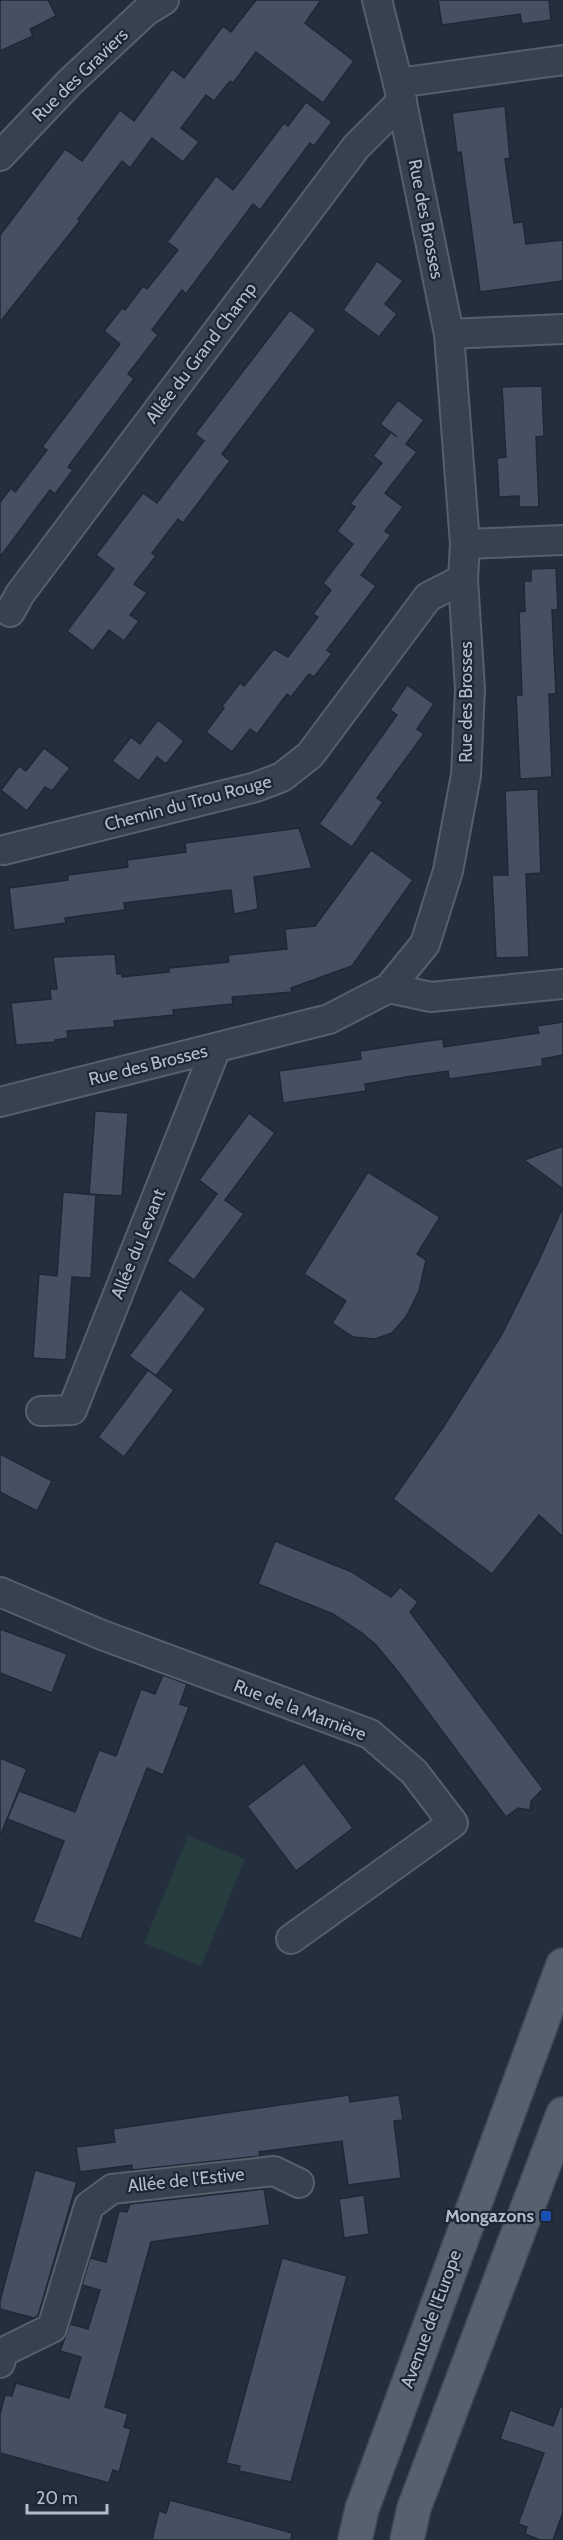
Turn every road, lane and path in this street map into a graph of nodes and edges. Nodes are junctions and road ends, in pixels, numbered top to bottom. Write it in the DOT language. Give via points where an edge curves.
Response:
graph roads {
  1 [pos="164,0"];
  2 [pos="377,0"];
  3 [pos="563,60"];
  4 [pos="400,92"];
  5 [pos="0,156"];
  6 [pos="563,329"];
  7 [pos="449,334"];
  8 [pos="563,540"];
  9 [pos="465,544"];
  10 [pos="463,579"];
  11 [pos="10,612"];
  12 [pos="4,850"];
  13 [pos="563,984"];
  14 [pos="389,988"];
  15 [pos="216,1048"];
  16 [pos="0,1102"];
  17 [pos="41,1411"];
  18 [pos="0,1592"];
  19 [pos="291,1939"];
  20 [pos="563,1965"];
  21 [pos="563,2114"];
  22 [pos="299,2183"];
  23 [pos="0,2363"];
  24 [pos="355,2540"];
  25 [pos="407,2540"];
  1 -- 5 [label="street, Rue des Graviers" via="70,82"];
  2 -- 4 [label="street, Rue des Brosses"];
  3 -- 4 [label="street"];
  4 -- 7 [label="street, Rue des Brosses"];
  4 -- 11 [label="street, Allée du Grand Champ"];
  6 -- 7 [label="street"];
  7 -- 9 [label="street, Rue des Brosses"];
  8 -- 9 [label="street"];
  9 -- 10 [label="street, Rue des Brosses"];
  10 -- 12 [label="street, Chemin du Trou Rouge" via="428,597 310,754 282,777 256,787"];
  10 -- 14 [label="street, Rue des Brosses" via="470,689 466,775 448,871 425,944"];
  13 -- 14 [label="street" via="431,997"];
  14 -- 15 [label="street, Rue des Brosses" via="329,1019"];
  15 -- 16 [label="street, Rue des Brosses"];
  15 -- 17 [label="street, Allée du Levant" via="72,1410"];
  18 -- 19 [label="street, Rue de la Marnière" via="112,1639 370,1734 414,1772 453,1823"];
  20 -- 24 [label="main road, Avenue de l'Europe" via="366,2498"];
  21 -- 25 [label="main road" via="414,2508"];
  22 -- 23 [label="street, Allée de l'Estive" via="274,2171 112,2189 89,2206 52,2328 3,2352"];
}
